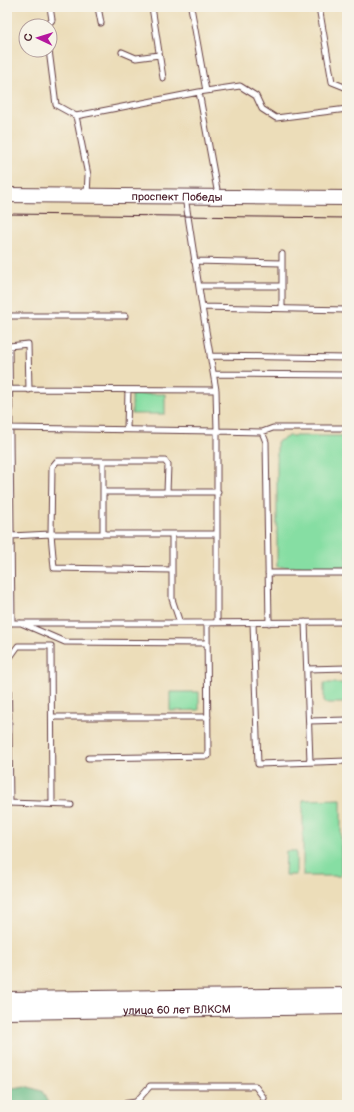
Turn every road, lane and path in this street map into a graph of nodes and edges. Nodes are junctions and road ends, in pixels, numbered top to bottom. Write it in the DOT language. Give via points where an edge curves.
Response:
graph roads {
  1 [pos="50,7"];
  2 [pos="98,7"];
  3 [pos="152,7"];
  4 [pos="191,7"];
  5 [pos="319,7"];
  6 [pos="52,18"];
  7 [pos="100,23"];
  8 [pos="122,52"];
  9 [pos="159,55"];
  10 [pos="50,58"];
  11 [pos="163,78"];
  12 [pos="347,88"];
  13 [pos="206,91"];
  14 [pos="199,92"];
  15 [pos="347,109"];
  16 [pos="76,116"];
  17 [pos="7,195"];
  18 [pos="87,195"];
  19 [pos="185,196"];
  20 [pos="219,196"];
  21 [pos="347,198"];
  22 [pos="282,254"];
  23 [pos="194,261"];
  24 [pos="282,263"];
  25 [pos="199,286"];
  26 [pos="281,286"];
  27 [pos="202,307"];
  28 [pos="282,308"];
  29 [pos="347,310"];
  30 [pos="7,316"];
  31 [pos="125,316"];
  32 [pos="210,356"];
  33 [pos="347,358"];
  34 [pos="214,374"];
  35 [pos="347,375"];
  36 [pos="9,389"];
  37 [pos="29,390"];
  38 [pos="128,390"];
  39 [pos="216,390"];
  40 [pos="8,428"];
  41 [pos="347,428"];
  42 [pos="127,429"];
  43 [pos="217,431"];
  44 [pos="262,432"];
  45 [pos="103,461"];
  46 [pos="103,492"];
  47 [pos="167,492"];
  48 [pos="218,492"];
  49 [pos="51,534"];
  50 [pos="104,534"];
  51 [pos="172,534"];
  52 [pos="217,534"];
  53 [pos="11,536"];
  54 [pos="172,570"];
  55 [pos="347,573"];
  56 [pos="268,574"];
  57 [pos="305,622"];
  58 [pos="347,622"];
  59 [pos="10,623"];
  60 [pos="21,623"];
  61 [pos="180,623"];
  62 [pos="207,623"];
  63 [pos="254,623"];
  64 [pos="269,623"];
  65 [pos="217,624"];
  66 [pos="207,643"];
  67 [pos="347,668"];
  68 [pos="307,669"];
  69 [pos="52,717"];
  70 [pos="208,717"];
  71 [pos="347,720"];
  72 [pos="308,721"];
  73 [pos="88,758"];
  74 [pos="347,761"];
  75 [pos="310,762"];
  76 [pos="8,803"];
  77 [pos="52,804"];
  78 [pos="71,804"];
  79 [pos="347,995"];
  80 [pos="7,999"];
  81 [pos="347,1007"];
  82 [pos="7,1012"];
  83 [pos="264,1098"];
  84 [pos="115,1105"];
  1 -- 6 [label="lane"];
  2 -- 7 [label="lane"];
  3 -- 9 [label="lane"];
  4 -- 13 [label="lane"];
  5 -- 12 [label="lane" via="332,82"];
  8 -- 9 [label="lane" via="136,58"];
  9 -- 11 [label="lane"];
  10 -- 16 [label="lane" via="56,106"];
  13 -- 14 [label="lane"];
  13 -- 15 [label="lane" via="240,86 256,96 262,109 276,118"];
  14 -- 16 [label="lane"];
  14 -- 20 [label="lane"];
  16 -- 18 [label="lane" via="88,175"];
  17 -- 18 [label="street, проспект Победы"];
  18 -- 19 [label="street, проспект Победы"];
  19 -- 20 [label="street, проспект Победы"];
  19 -- 23 [label="lane"];
  20 -- 21 [label="street, проспект Победы"];
  22 -- 24 [label="lane"];
  23 -- 24 [label="lane"];
  23 -- 25 [label="lane"];
  24 -- 26 [label="lane"];
  25 -- 26 [label="lane"];
  25 -- 27 [label="lane"];
  26 -- 28 [label="lane"];
  27 -- 28 [label="lane"];
  27 -- 32 [label="lane"];
  28 -- 29 [label="lane"];
  30 -- 31 [label="lane"];
  32 -- 33 [label="lane"];
  32 -- 34 [label="lane"];
  34 -- 35 [label="lane"];
  34 -- 39 [label="lane"];
  36 -- 37 [label="lane"];
  36 -- 37 [label="lane" via="9,346 28,344"];
  36 -- 40 [label="lane"];
  37 -- 38 [label="lane"];
  38 -- 39 [label="lane"];
  38 -- 42 [label="lane"];
  39 -- 43 [label="lane"];
  40 -- 42 [label="lane"];
  40 -- 53 [label="lane"];
  41 -- 44 [label="lane" via="273,428"];
  42 -- 43 [label="lane"];
  43 -- 44 [label="lane"];
  43 -- 48 [label="lane"];
  44 -- 56 [label="lane" via="266,442"];
  45 -- 46 [label="lane"];
  45 -- 47 [label="lane" via="167,462"];
  45 -- 49 [label="lane" via="54,463"];
  46 -- 47 [label="lane"];
  46 -- 50 [label="lane"];
  47 -- 48 [label="lane"];
  48 -- 52 [label="lane"];
  49 -- 50 [label="lane"];
  49 -- 53 [label="lane"];
  49 -- 54 [label="lane" via="53,565 57,570"];
  50 -- 51 [label="lane"];
  51 -- 52 [label="lane"];
  51 -- 54 [label="lane"];
  52 -- 65 [label="lane"];
  53 -- 59 [label="lane"];
  54 -- 61 [label="lane" via="172,599"];
  55 -- 56 [label="lane"];
  56 -- 64 [label="lane"];
  57 -- 58 [label="lane"];
  57 -- 64 [label="lane"];
  57 -- 68 [label="lane"];
  59 -- 60 [label="lane"];
  60 -- 61 [label="lane"];
  60 -- 66 [label="lane" via="65,642"];
  61 -- 62 [label="lane"];
  62 -- 65 [label="lane"];
  62 -- 66 [label="lane"];
  63 -- 64 [label="lane"];
  63 -- 65 [label="lane"];
  63 -- 75 [label="lane" via="258,764"];
  66 -- 70 [label="lane"];
  67 -- 68 [label="lane"];
  68 -- 72 [label="lane"];
  69 -- 70 [label="lane"];
  69 -- 76 [label="lane" via="51,646 18,646 8,660"];
  69 -- 77 [label="lane"];
  70 -- 73 [label="lane" via="208,756"];
  71 -- 72 [label="lane"];
  72 -- 75 [label="lane"];
  74 -- 75 [label="lane"];
  76 -- 77 [label="lane"];
  77 -- 78 [label="lane"];
  79 -- 80 [label="street, улица 60 лет ВЛКСМ"];
  81 -- 82 [label="street, улица 60 лет ВЛКСМ"];
  83 -- 84 [label="lane" via="255,1086 150,1086 136,1102"];
}
